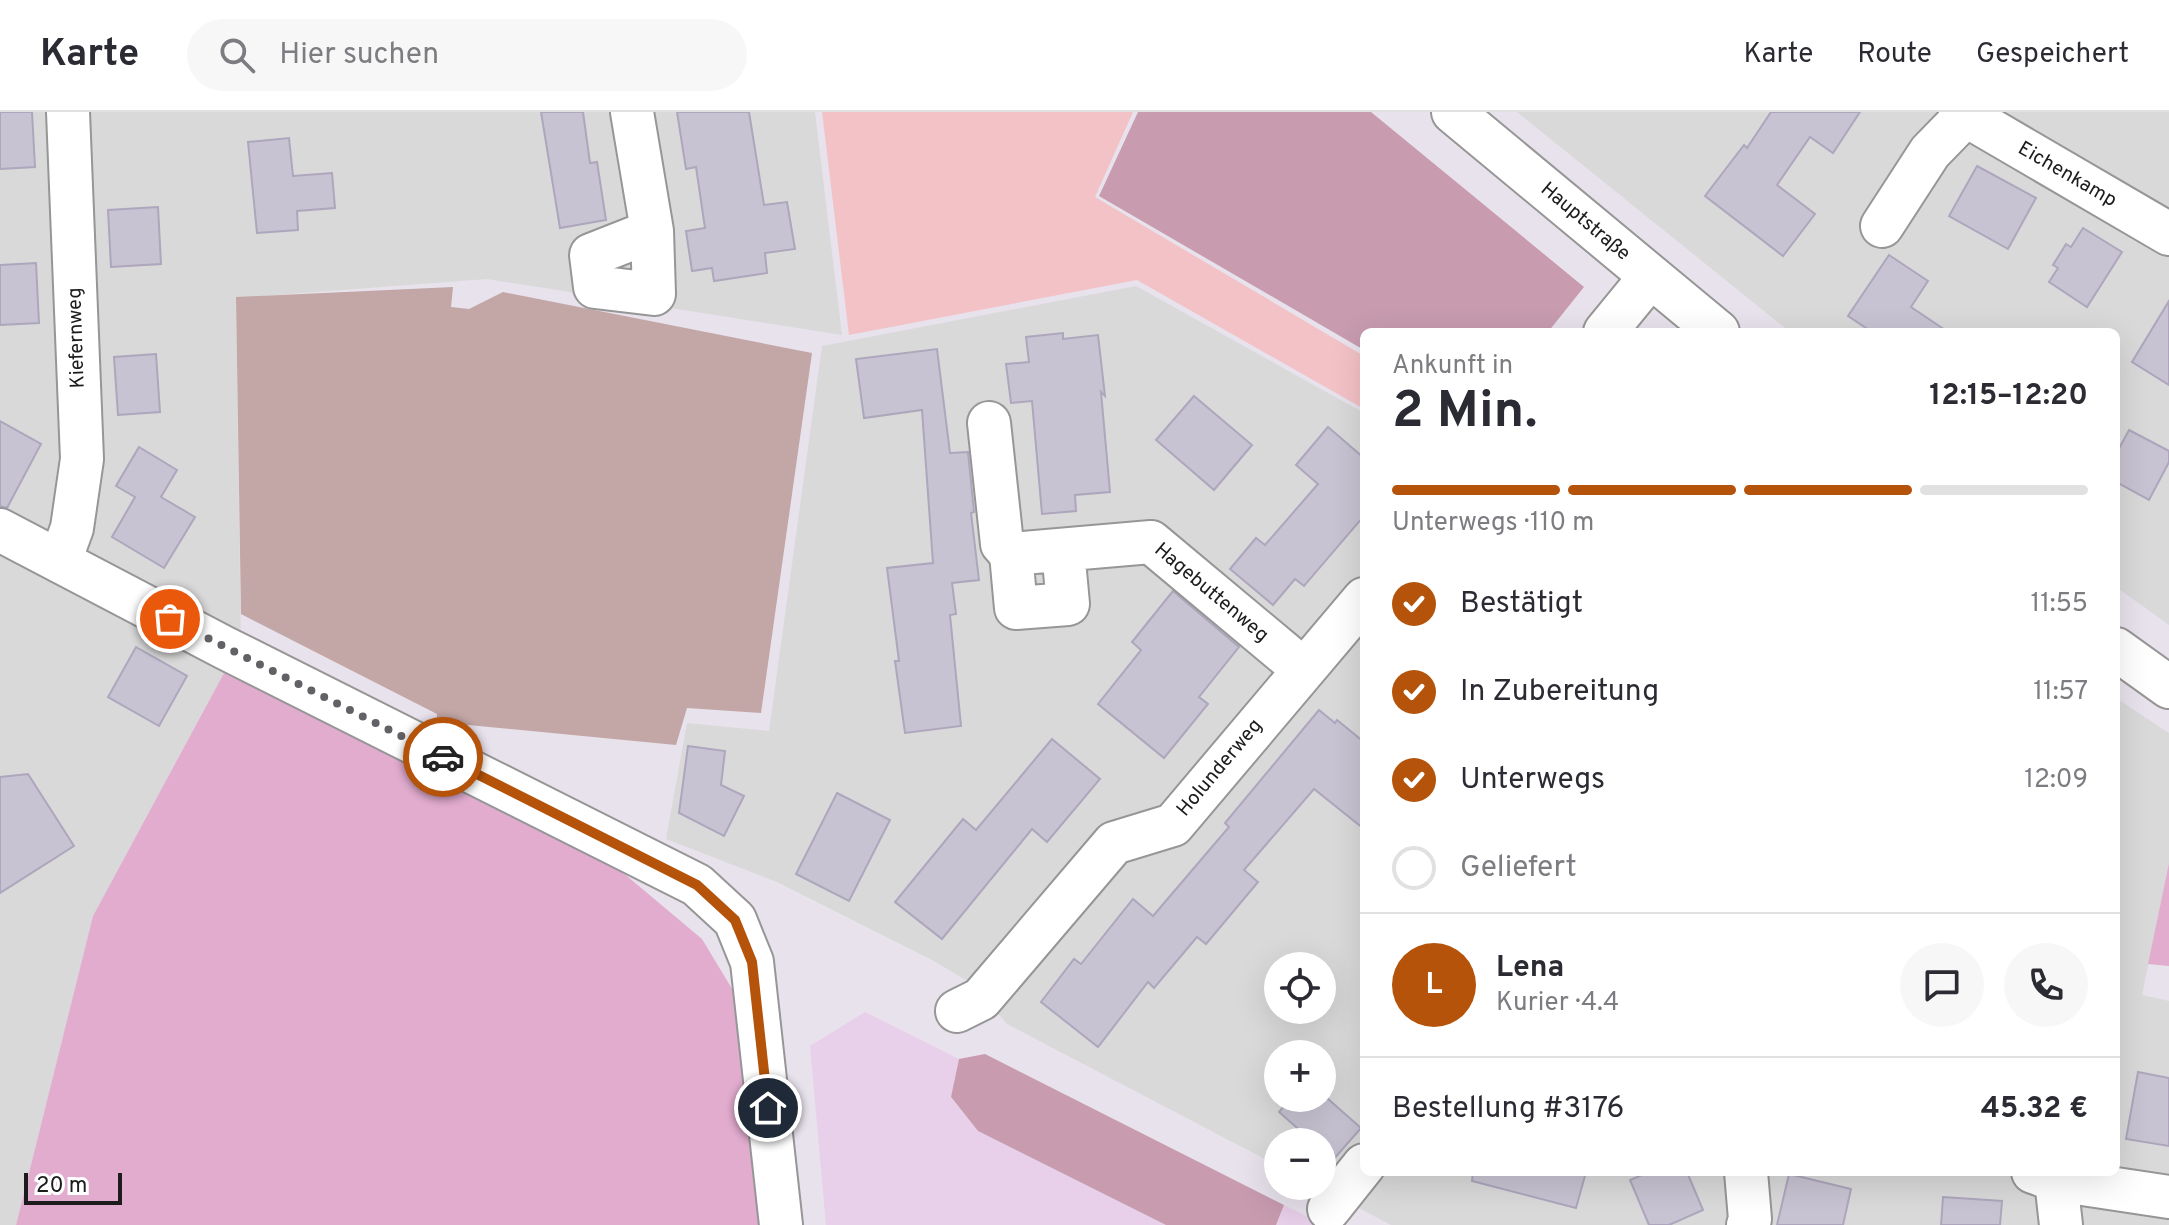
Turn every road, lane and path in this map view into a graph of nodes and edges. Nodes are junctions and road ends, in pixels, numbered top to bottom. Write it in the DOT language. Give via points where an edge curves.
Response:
graph roads {
  1 [pos="68,112"];
  2 [pos="632,112"];
  3 [pos="1453,112"];
  4 [pos="1965,113"];
  5 [pos="1882,226"];
  6 [pos="652,231"];
  7 [pos="2169,234"];
  8 [pos="1650,277"];
  9 [pos="1608,328"];
  10 [pos="1713,328"];
  11 [pos="989,423"];
  12 [pos="0,530"];
  13 [pos="60,561"];
  14 [pos="1360,604"];
  15 [pos="2120,652"];
  16 [pos="1303,669"];
  17 [pos="2169,687"];
  18 [pos="957,1011"];
  19 [pos="1360,1170"];
  20 [pos="1746,1176"];
  21 [pos="2045,1176"];
  22 [pos="2169,1197"];
  23 [pos="1329,1209"];
  24 [pos="781,1225"];
  25 [pos="1748,1225"];
  26 [pos="2061,1225"];
  1 -- 13 [label="street, Kiefernweg" via="82,459 72,528"];
  2 -- 6 [label="street"];
  3 -- 8 [label="street, Hauptstraße"];
  4 -- 5 [label="street" via="1930,152"];
  4 -- 7 [label="street, Eichenkamp"];
  8 -- 9 [label="street"];
  8 -- 10 [label="street, Hauptstraße"];
  11 -- 16 [label="street, Hagebuttenweg" via="1002,544 1011,554 1151,542"];
  12 -- 13 [label="street"];
  13 -- 24 [label="street" via="697,885 735,920 752,962"];
  14 -- 16 [label="street, Holunderweg"];
  15 -- 17 [label="street"];
  16 -- 18 [label="street, Holunderweg" via="1173,825 1114,843 981,999"];
  19 -- 23 [label="street"];
  20 -- 25 [label="street"];
  21 -- 22 [label="street"];
  21 -- 26 [label="street"];
}
